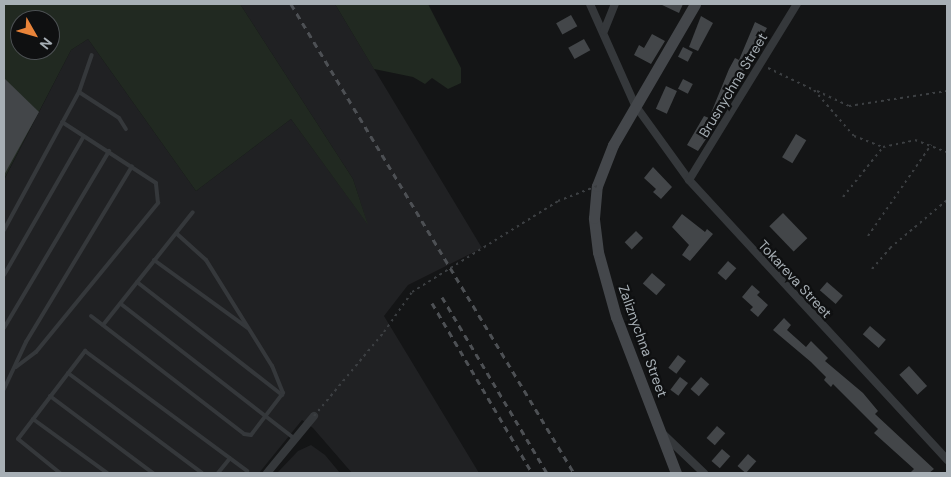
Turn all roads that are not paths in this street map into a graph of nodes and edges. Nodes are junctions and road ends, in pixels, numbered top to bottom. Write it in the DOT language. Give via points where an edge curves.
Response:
graph roads {
  1 [pos="590,4"];
  2 [pos="615,4"];
  3 [pos="695,4"];
  4 [pos="797,4"];
  5 [pos="604,31"];
  6 [pos="92,55"];
  7 [pos="79,92"];
  8 [pos="635,105"];
  9 [pos="62,122"];
  10 [pos="126,129"];
  11 [pos="84,136"];
  12 [pos="109,151"];
  13 [pos="132,166"];
  14 [pos="690,180"];
  15 [pos="194,212"];
  16 [pos="4,230"];
  17 [pos="176,233"];
  18 [pos="154,260"];
  19 [pos="4,275"];
  20 [pos="138,282"];
  21 [pos="121,304"];
  22 [pos="91,316"];
  23 [pos="103,325"];
  24 [pos="4,328"];
  25 [pos="250,330"];
  26 [pos="16,367"];
  27 [pos="68,373"];
  28 [pos="4,389"];
  29 [pos="282,395"];
  30 [pos="50,396"];
  31 [pos="266,415"];
  32 [pos="314,416"];
  33 [pos="34,419"];
  34 [pos="661,433"];
  35 [pos="294,438"];
  36 [pos="230,458"];
  37 [pos="947,460"];
  38 [pos="247,471"];
  39 [pos="60,473"];
  40 [pos="107,473"];
  41 [pos="152,473"];
  42 [pos="202,473"];
  43 [pos="218,473"];
  44 [pos="267,473"];
  45 [pos="676,473"];
  46 [pos="704,473"];
  1 -- 5 [label="street, Tokareva Street"];
  2 -- 5 [label="street"];
  3 -- 8 [label="main road, Zaliznychna Street"];
  4 -- 14 [label="street, Brusnychna Street"];
  5 -- 8 [label="street, Tokareva Street"];
  6 -- 7 [label="lane"];
  7 -- 9 [label="lane"];
  7 -- 10 [label="lane" via="119,118"];
  8 -- 14 [label="street, Tokareva Street"];
  8 -- 34 [label="main road, Zaliznychna Street" via="610,152 597,186 594,218 598,252 616,317"];
  9 -- 11 [label="lane"];
  9 -- 16 [label="lane"];
  11 -- 12 [label="lane"];
  11 -- 19 [label="lane"];
  12 -- 13 [label="lane"];
  12 -- 24 [label="lane"];
  13 -- 26 [label="lane" via="26,342"];
  13 -- 26 [label="lane" via="156,184 158,203 36,352"];
  14 -- 37 [label="street, Tokareva Street"];
  15 -- 17 [label="lane"];
  17 -- 18 [label="lane"];
  17 -- 25 [label="lane" via="206,260"];
  18 -- 20 [label="lane"];
  18 -- 25 [label="lane"];
  20 -- 21 [label="lane"];
  20 -- 29 [label="lane"];
  21 -- 23 [label="lane"];
  21 -- 31 [label="lane"];
  22 -- 23 [label="lane"];
  23 -- 31 [label="lane" via="244,434 251,435"];
  25 -- 29 [label="lane" via="272,366"];
  26 -- 28 [label="lane"];
  27 -- 30 [label="lane"];
  27 -- 36 [label="lane" via="85,351"];
  27 -- 42 [label="lane"];
  29 -- 31 [label="lane"];
  30 -- 33 [label="lane"];
  30 -- 41 [label="lane"];
  31 -- 35 [label="lane"];
  32 -- 35 [label="street"];
  33 -- 39 [label="lane" via="18,439 20,444"];
  33 -- 40 [label="lane"];
  34 -- 45 [label="main road, Zaliznychna Street"];
  34 -- 46 [label="street"];
  35 -- 44 [label="street"];
  36 -- 38 [label="lane"];
  36 -- 43 [label="lane"];
}
